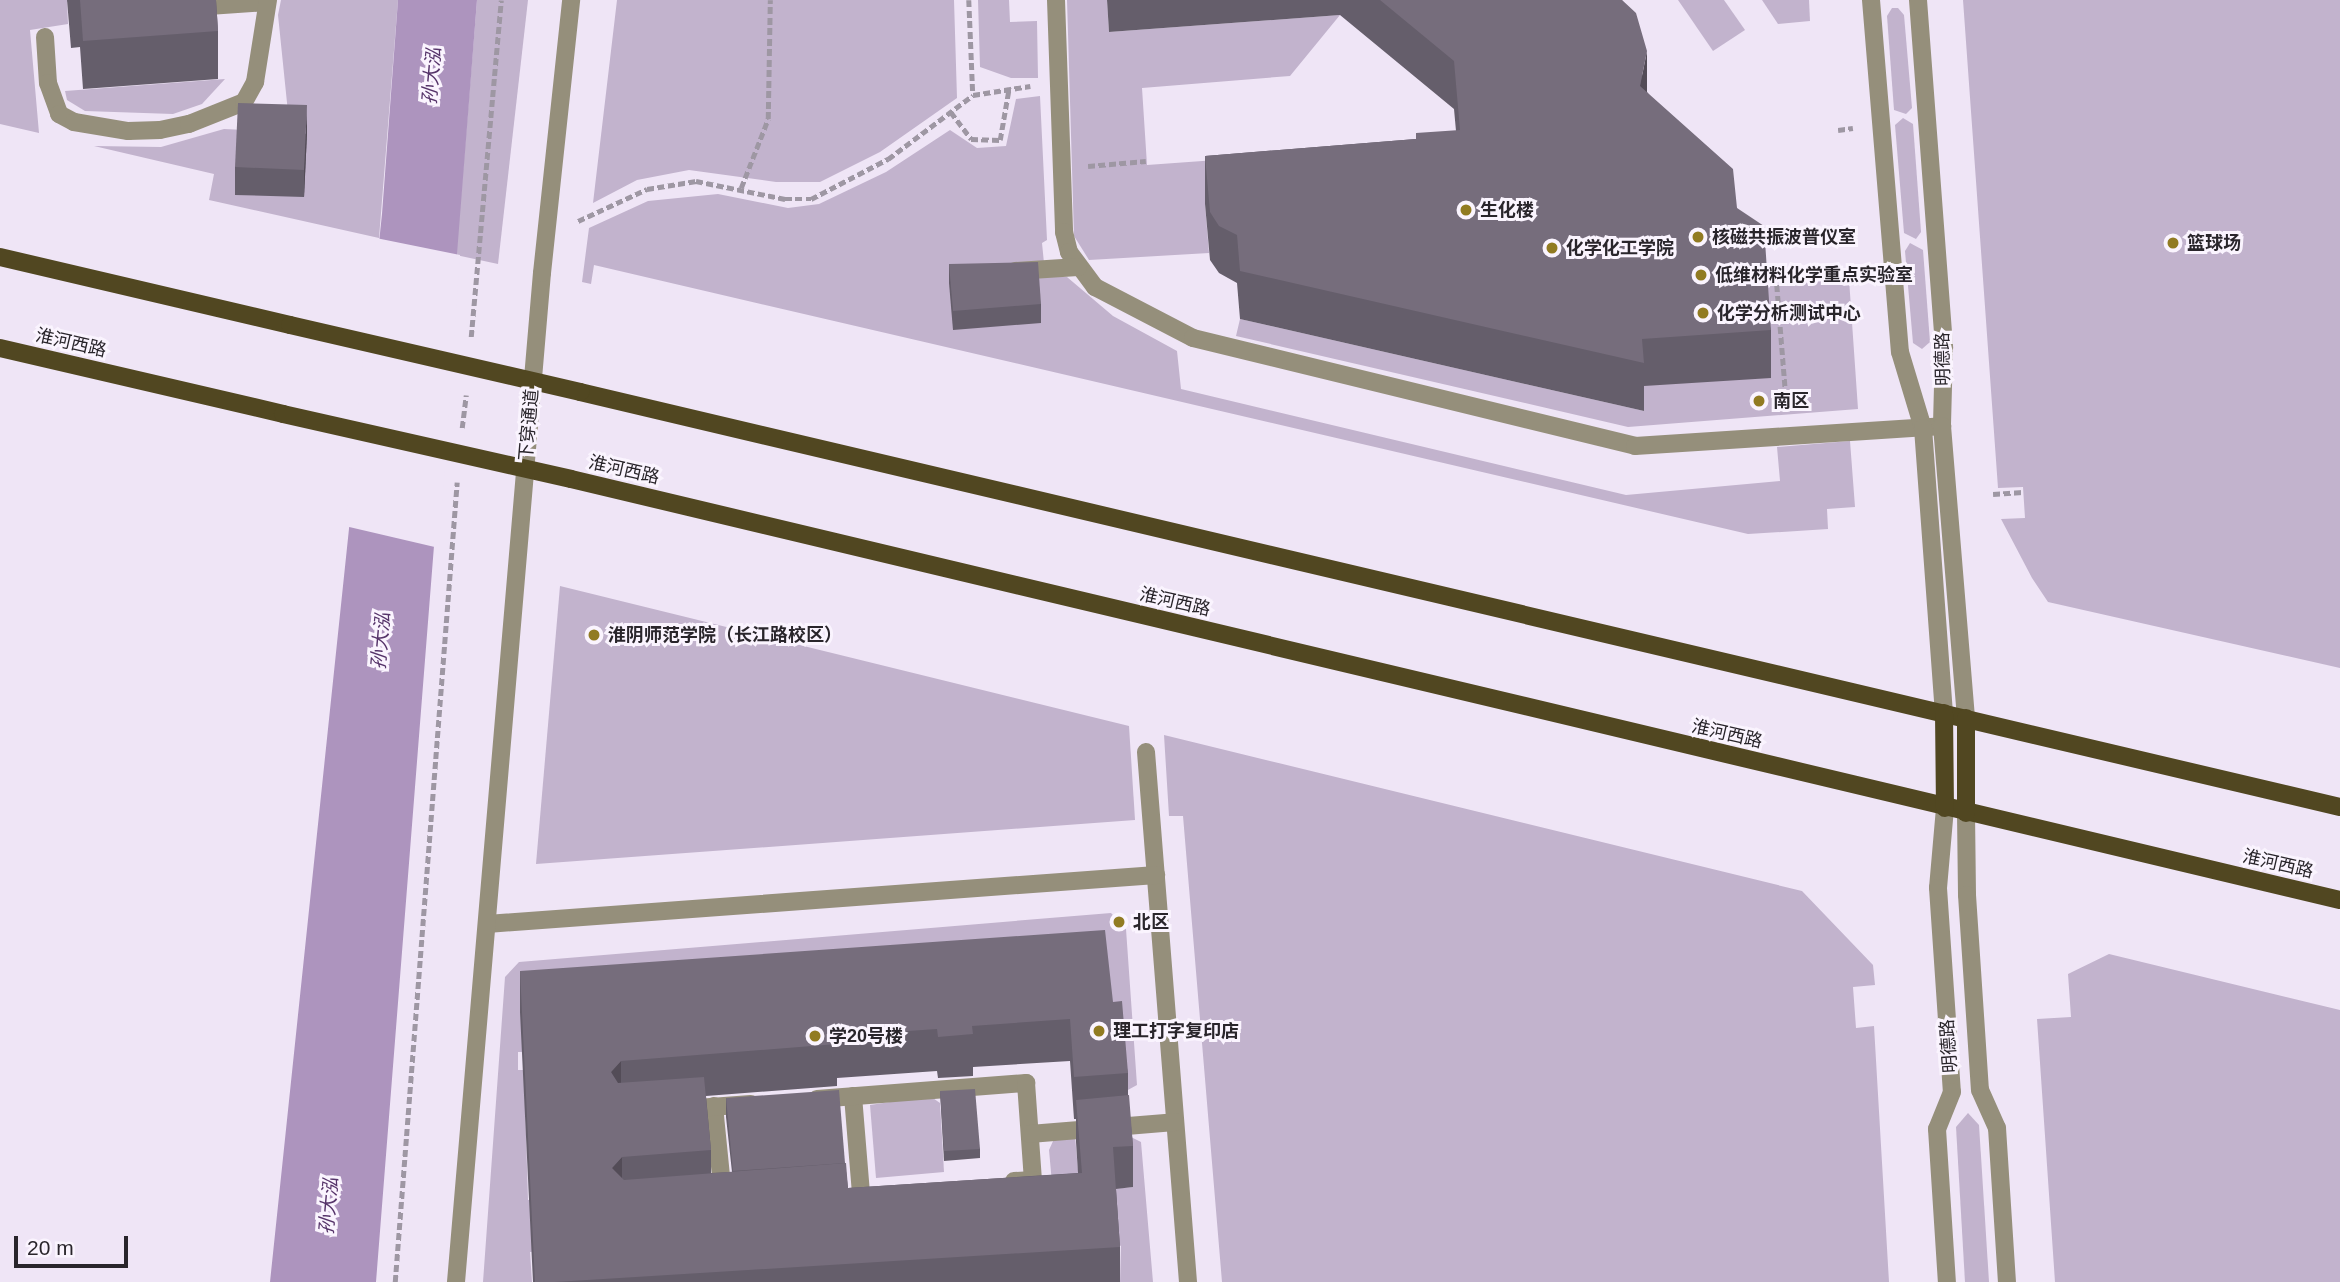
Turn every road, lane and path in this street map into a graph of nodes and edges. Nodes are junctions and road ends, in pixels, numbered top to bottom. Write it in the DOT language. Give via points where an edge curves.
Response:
graph roads {
  1 [pos="501,0"];
  2 [pos="571,0"];
  3 [pos="770,0"];
  4 [pos="969,0"];
  5 [pos="1056,0"];
  6 [pos="1871,0"];
  7 [pos="1918,0"];
  8 [pos="267,1"];
  9 [pos="179,8"];
  10 [pos="45,37"];
  11 [pos="1059,84"];
  12 [pos="1009,88"];
  13 [pos="973,95"];
  14 [pos="951,112"];
  15 [pos="1853,128"];
  16 [pos="1838,130"];
  17 [pos="1146,161"];
  18 [pos="1062,168"];
  19 [pos="741,188"];
  20 [pos="578,221"];
  21 [pos="0,257"];
  22 [pos="1078,267"];
  23 [pos="992,272"];
  24 [pos="1777,285"];
  25 [pos="470,345"];
  26 [pos="0,348"];
  27 [pos="466,386"];
  28 [pos="1942,426"];
  29 [pos="1923,428"];
  30 [pos="1790,436"];
  31 [pos="461,442"];
  32 [pos="458,469"];
  33 [pos="2023,492"];
  34 [pos="1993,494"];
  35 [pos="1944,713"];
  36 [pos="1966,718"];
  37 [pos="1146,752"];
  38 [pos="1945,807"];
  39 [pos="2340,807"];
  40 [pos="1966,813"];
  41 [pos="1156,875"];
  42 [pos="2340,900"];
  43 [pos="487,924"];
  44 [pos="853,1096"];
  45 [pos="797,1100"];
  46 [pos="770,1102"];
  47 [pos="714,1107"];
  48 [pos="661,1111"];
  49 [pos="1175,1122"];
  50 [pos="1030,1135"];
  51 [pos="994,1183"];
  52 [pos="861,1193"];
  53 [pos="724,1203"];
  54 [pos="395,1282"];
  55 [pos="456,1282"];
  56 [pos="1188,1282"];
  57 [pos="1947,1282"];
  58 [pos="2007,1282"];
  1 -- 25 [label="path"];
  2 -- 43 [label="lane, 下穿通道" via="542,273"];
  3 -- 19 [label="path" via="768,119"];
  4 -- 13 [label="path"];
  5 -- 11 [label="lane"];
  6 -- 29 [label="lane, 明德路" via="1900,352"];
  7 -- 28 [label="lane, 明德路" via="1944,348"];
  8 -- 9 [label="lane"];
  8 -- 10 [label="lane" via="255,82 243,102 189,124 160,130 128,131 74,122 59,114 48,83"];
  11 -- 12 [label="path"];
  11 -- 18 [label="lane"];
  12 -- 13 [label="path"];
  12 -- 14 [label="path" via="1000,141 971,139"];
  13 -- 14 [label="path"];
  14 -- 19 [label="path" via="888,159 811,199 785,199"];
  15 -- 16 [label="path"];
  17 -- 18 [label="path"];
  18 -- 22 [label="lane" via="1065,232"];
  19 -- 20 [label="path" via="696,181 646,189"];
  21 -- 35 [label="main road, bridge"];
  22 -- 23 [label="lane"];
  22 -- 30 [label="lane" via="1095,287 1193,338 1635,446"];
  24 -- 30 [label="path"];
  26 -- 38 [label="main road, 淮河西路, bridge" via="571,479"];
  27 -- 31 [label="path"];
  28 -- 29 [label="lane"];
  28 -- 36 [label="lane, 明德路"];
  29 -- 30 [label="lane"];
  29 -- 35 [label="lane, 明德路"];
  32 -- 54 [label="path"];
  33 -- 34 [label="path"];
  35 -- 36 [label="main road"];
  35 -- 38 [label="main road"];
  36 -- 39 [label="main road"];
  36 -- 40 [label="main road"];
  37 -- 41 [label="lane"];
  38 -- 40 [label="main road, 淮河西路"];
  38 -- 57 [label="lane, 明德路" via="1938,888 1952,1092 1937,1129"];
  40 -- 42 [label="main road, 淮河西路"];
  40 -- 58 [label="lane, 明德路" via="1980,1090 1997,1128"];
  41 -- 43 [label="lane"];
  41 -- 49 [label="lane"];
  43 -- 55 [label="lane, 下穿通道"];
  44 -- 45 [label="lane"];
  44 -- 50 [label="lane" via="1026,1083"];
  44 -- 52 [label="lane"];
  46 -- 47 [label="lane"];
  47 -- 48 [label="lane"];
  47 -- 53 [label="lane"];
  49 -- 50 [label="lane"];
  49 -- 56 [label="lane"];
  50 -- 51 [label="lane" via="1033,1180"];
}
